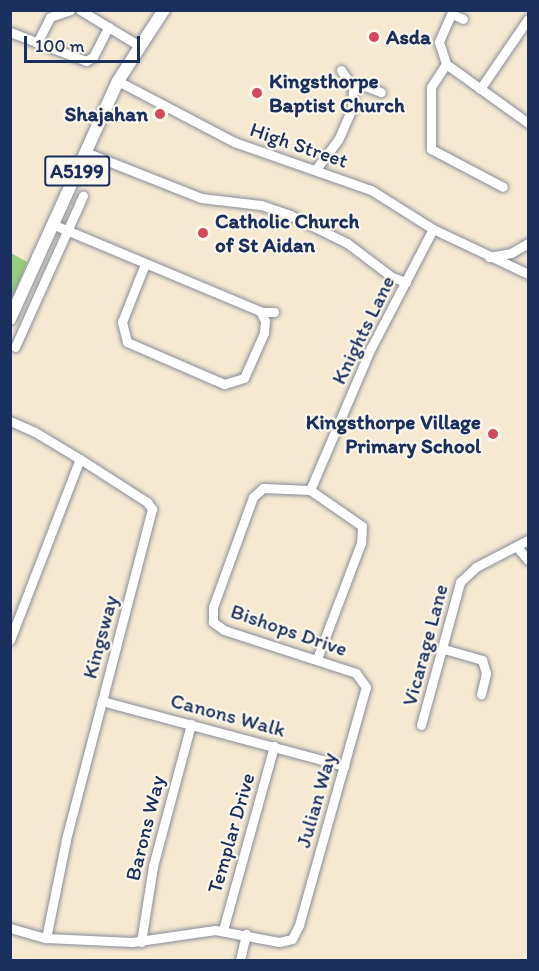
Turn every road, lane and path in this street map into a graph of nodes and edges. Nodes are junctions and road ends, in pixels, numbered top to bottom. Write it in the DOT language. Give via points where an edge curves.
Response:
graph roads {
  1 [pos="70,10"];
  2 [pos="80,10"];
  3 [pos="164,10"];
  4 [pos="453,12"];
  5 [pos="464,19"];
  6 [pos="528,19"];
  7 [pos="108,27"];
  8 [pos="10,32"];
  9 [pos="37,43"];
  10 [pos="138,45"];
  11 [pos="446,64"];
  12 [pos="341,70"];
  13 [pos="118,81"];
  14 [pos="353,88"];
  15 [pos="480,89"];
  16 [pos="381,92"];
  17 [pos="528,123"];
  18 [pos="86,152"];
  19 [pos="316,169"];
  20 [pos="503,187"];
  21 [pos="83,196"];
  22 [pos="52,224"];
  23 [pos="433,230"];
  24 [pos="66,231"];
  25 [pos="528,243"];
  26 [pos="489,257"];
  27 [pos="145,264"];
  28 [pos="528,274"];
  29 [pos="406,282"];
  30 [pos="261,312"];
  31 [pos="274,312"];
  32 [pos="10,319"];
  33 [pos="15,347"];
  34 [pos="10,422"];
  35 [pos="80,459"];
  36 [pos="310,490"];
  37 [pos="528,540"];
  38 [pos="517,547"];
  39 [pos="528,560"];
  40 [pos="10,640"];
  41 [pos="444,649"];
  42 [pos="316,659"];
  43 [pos="364,680"];
  44 [pos="480,694"];
  45 [pos="102,700"];
  46 [pos="191,724"];
  47 [pos="421,725"];
  48 [pos="274,746"];
  49 [pos="344,766"];
  50 [pos="10,928"];
  51 [pos="223,930"];
  52 [pos="246,934"];
  53 [pos="46,938"];
  54 [pos="141,942"];
  55 [pos="240,960"];
  1 -- 9 [label="street" via="50,17"];
  2 -- 7 [label="street"];
  3 -- 10 [label="main road, A5199"];
  4 -- 5 [label="street"];
  4 -- 11 [label="street" via="439,42"];
  6 -- 15 [label="street"];
  7 -- 9 [label="street" via="88,61"];
  7 -- 10 [label="street"];
  8 -- 9 [label="street"];
  10 -- 13 [label="main road, A5199"];
  11 -- 15 [label="street"];
  11 -- 20 [label="street" via="431,87 431,149"];
  12 -- 14 [label="street"];
  13 -- 18 [label="main road, A5199"];
  13 -- 19 [label="street, High Street" via="234,142"];
  14 -- 16 [label="street" via="365,86"];
  14 -- 19 [label="street" via="352,109 338,140"];
  15 -- 17 [label="street"];
  18 -- 22 [label="main road, A5199"];
  18 -- 29 [label="street" via="201,198 261,205 290,215 347,243 392,277"];
  19 -- 23 [label="street, High Street" via="371,190"];
  21 -- 24 [label="street"];
  22 -- 24 [label="street"];
  22 -- 32 [label="main road, A5199"];
  23 -- 26 [label="street, High Street"];
  23 -- 29 [label="street, Knights Lane"];
  24 -- 27 [label="street"];
  24 -- 33 [label="street"];
  25 -- 26 [label="street" via="511,253"];
  26 -- 28 [label="street, High Street"];
  27 -- 30 [label="street"];
  27 -- 30 [label="street" via="121,326 127,342 145,352 218,382 235,383 246,374 264,333"];
  29 -- 36 [label="street, Knights Lane" via="371,348"];
  30 -- 31 [label="street"];
  34 -- 35 [label="street, Kingsway"];
  35 -- 40 [label="street"];
  35 -- 45 [label="street, Kingsway" via="152,509"];
  36 -- 42 [label="street" via="359,523 363,531"];
  36 -- 42 [label="street, Bishops Drive" via="267,488 255,492 211,613 213,622 224,630"];
  37 -- 38 [label="street, Vicarage Lane"];
  38 -- 39 [label="street"];
  38 -- 41 [label="street, Vicarage Lane" via="476,567 460,582"];
  41 -- 44 [label="street" via="482,660 486,672"];
  41 -- 47 [label="street, Vicarage Lane"];
  42 -- 43 [label="street, Bishops Drive" via="356,673"];
  43 -- 49 [label="street, Julian Way" via="365,692"];
  45 -- 46 [label="street, Canons Walk"];
  45 -- 53 [label="street, Kingsway"];
  46 -- 48 [label="street, Canons Walk"];
  46 -- 54 [label="street, Barons Way" via="153,866"];
  48 -- 49 [label="street, Canons Walk"];
  48 -- 51 [label="street, Templar Drive"];
  49 -- 52 [label="street, Julian Way" via="298,930 292,939 283,942"];
  50 -- 53 [label="street"];
  51 -- 52 [label="street"];
  51 -- 54 [label="street"];
  52 -- 55 [label="street"];
  53 -- 54 [label="street"];
}
